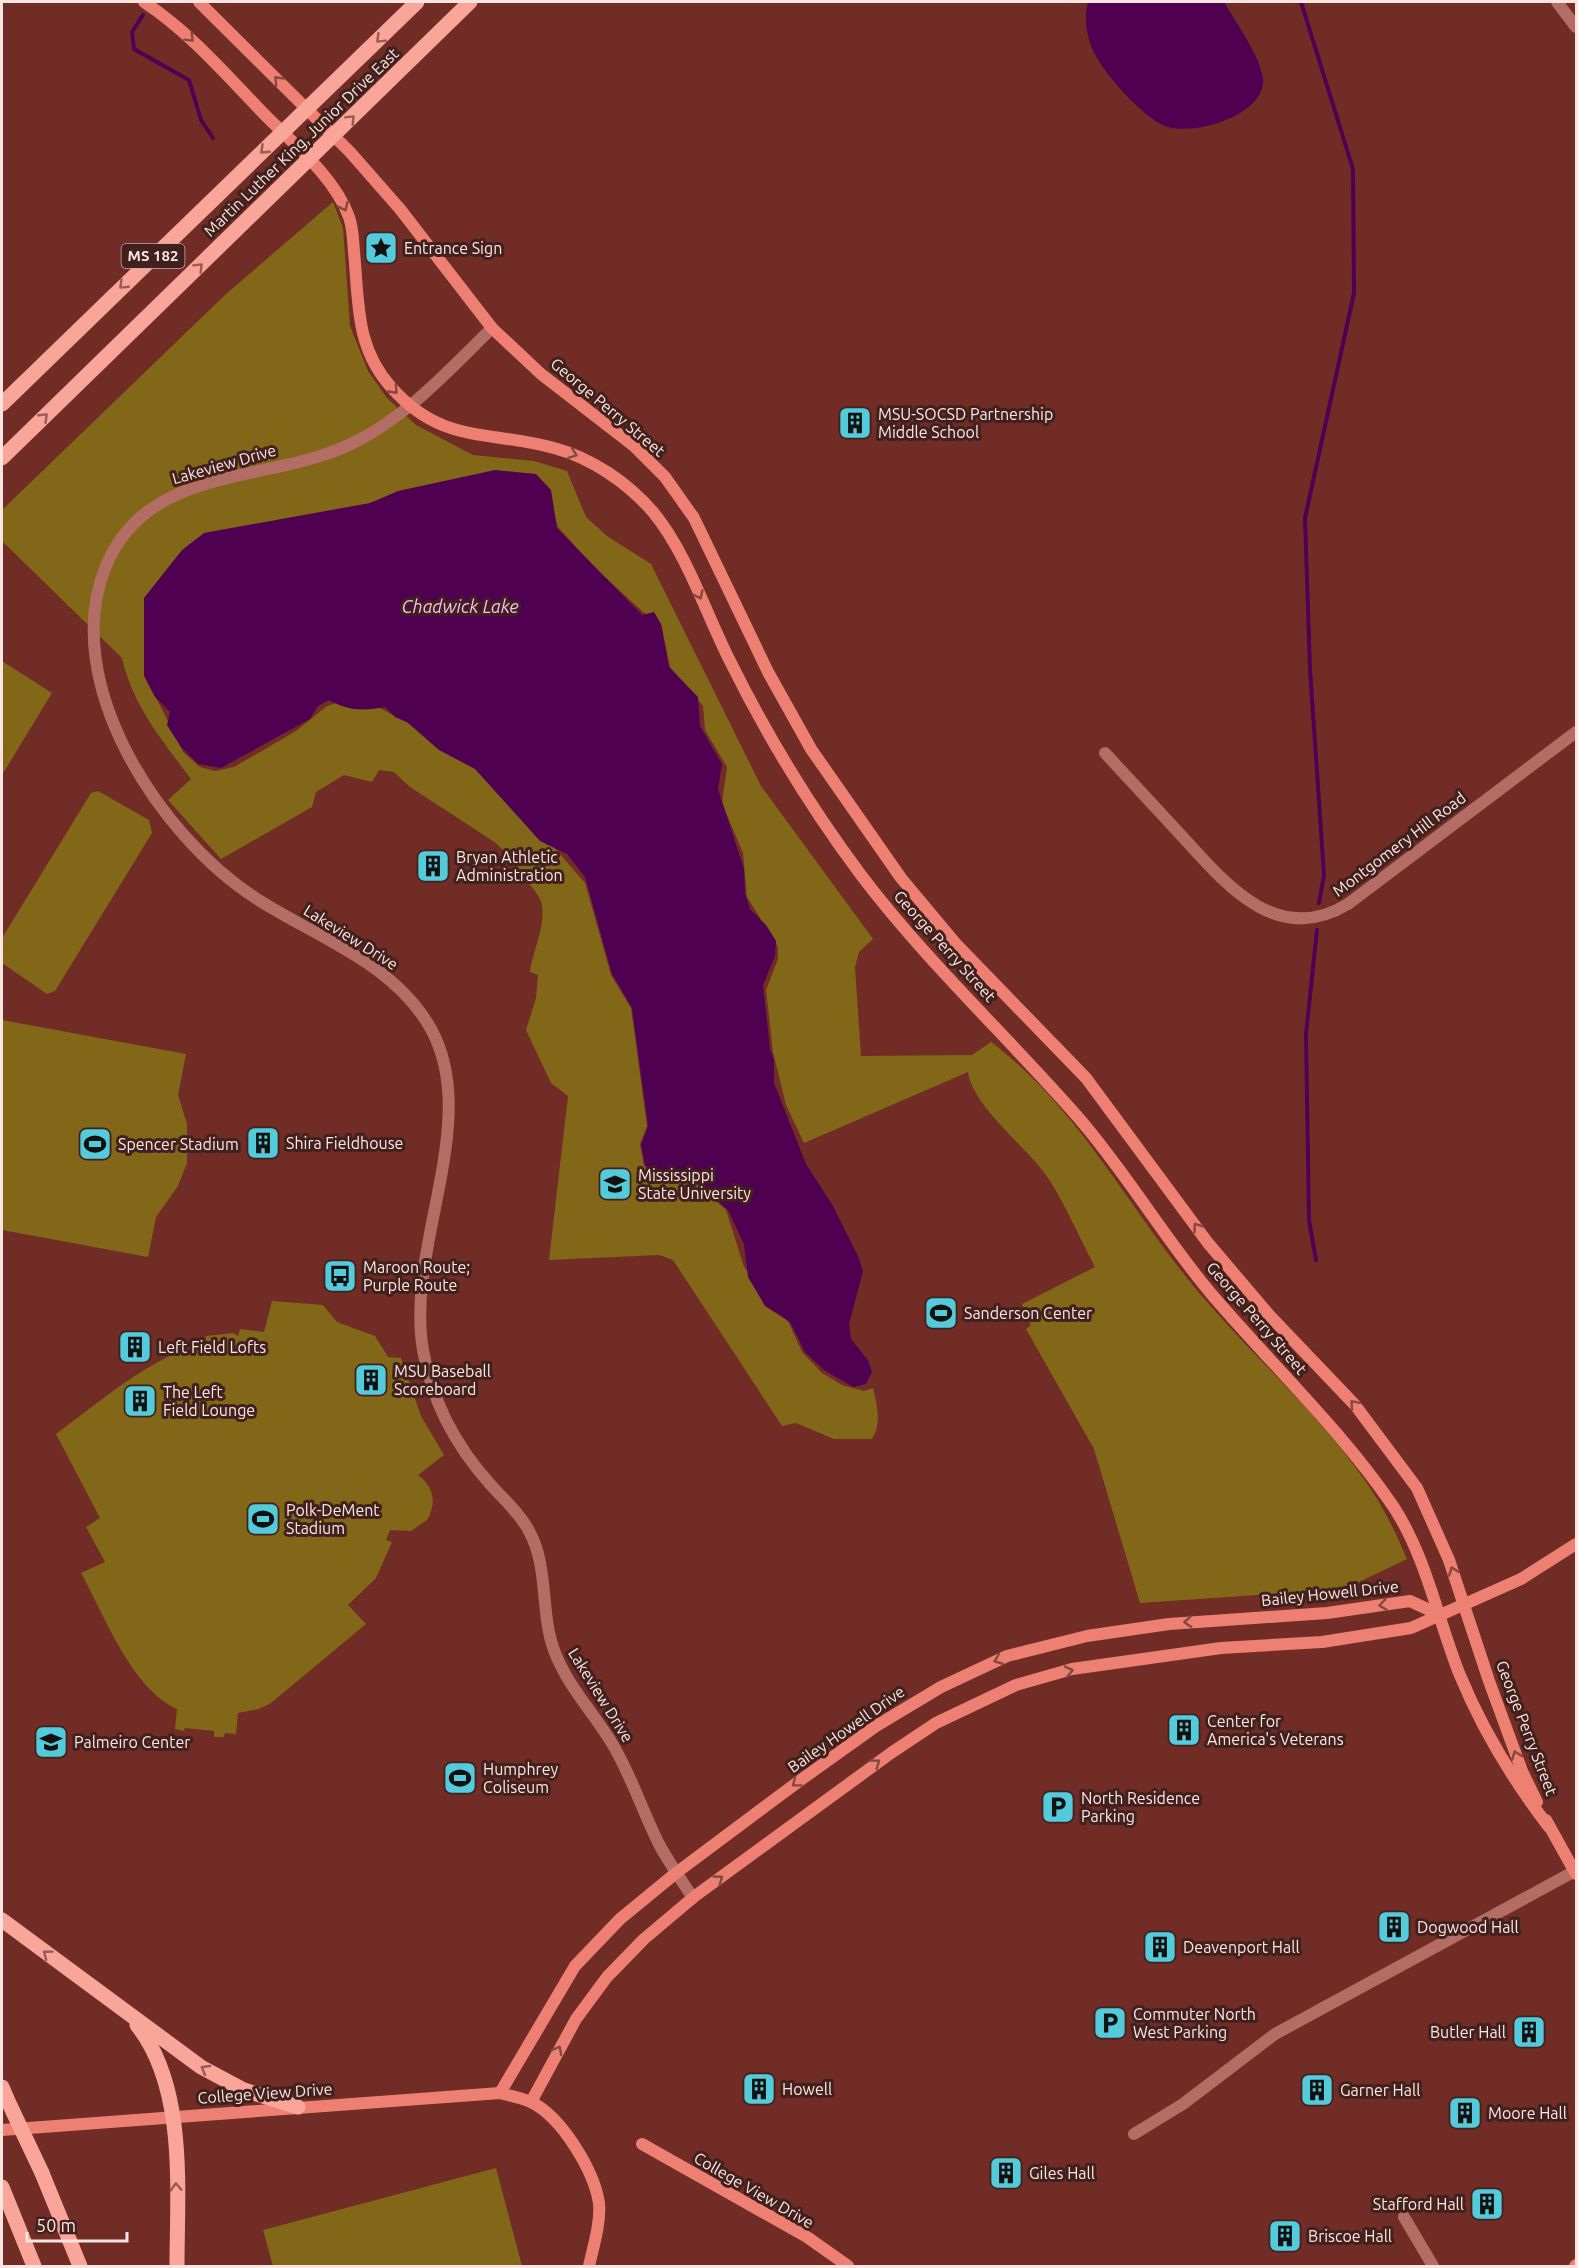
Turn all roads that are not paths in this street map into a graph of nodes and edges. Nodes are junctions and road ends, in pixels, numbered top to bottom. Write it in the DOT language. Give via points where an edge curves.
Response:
graph roads {
  1 [pos="144,2"];
  2 [pos="199,2"];
  3 [pos="417,2"];
  4 [pos="470,2"];
  5 [pos="1557,2"];
  6 [pos="1576,27"];
  7 [pos="305,109"];
  8 [pos="283,132"];
  9 [pos="334,136"];
  10 [pos="309,160"];
  11 [pos="492,328"];
  12 [pos="2,404"];
  13 [pos="412,406"];
  14 [pos="2,458"];
  15 [pos="1576,732"];
  16 [pos="1105,753"];
  17 [pos="1576,1544"];
  18 [pos="1465,1605"];
  19 [pos="1438,1614"];
  20 [pos="1549,1827"];
  21 [pos="1576,1872"];
  22 [pos="676,1873"];
  23 [pos="693,1898"];
  24 [pos="2,1920"];
  25 [pos="132,2018"];
  26 [pos="4,2093"];
  27 [pos="501,2093"];
  28 [pos="531,2102"];
  29 [pos="298,2106"];
  30 [pos="174,2116"];
  31 [pos="2,2130"];
  32 [pos="1134,2134"];
  33 [pos="642,2144"];
  34 [pos="2,2187"];
  35 [pos="1404,2217"];
  36 [pos="34,2266"];
  37 [pos="80,2266"];
  38 [pos="177,2266"];
  39 [pos="589,2266"];
  40 [pos="848,2266"];
  41 [pos="1433,2266"];
  1 -- 8 [label="street, George Perry Street, one-way" via="184,31"];
  7 -- 2 [label="street, George Perry Street, one-way"];
  3 -- 7 [label="main road, Martin Luther King, Junior Drive East / MS 182, one-way"];
  9 -- 4 [label="main road, Martin Luther King, Junior Drive East / MS 182, one-way"];
  5 -- 6 [label="street"];
  7 -- 8 [label="main road, Martin Luther King, Junior Drive East / MS 182"];
  7 -- 9 [label="street, George Perry Street"];
  8 -- 10 [label="street, George Perry Street"];
  8 -- 12 [label="main road, Martin Luther King, Junior Drive East / MS 182, one-way"];
  9 -- 10 [label="main road, Martin Luther King, Junior Drive East / MS 182"];
  9 -- 11 [label="street, George Perry Street" via="400,209"];
  10 -- 13 [label="street, George Perry Street, one-way" via="338,196 352,226 357,316 370,356 386,382"];
  14 -- 10 [label="main road, Martin Luther King, Junior Drive East / MS 182, one-way"];
  11 -- 13 [label="street, Lakeview Drive"];
  18 -- 11 [label="street, George Perry Street, one-way" via="1417,1488 1355,1405 1270,1316 1208,1243 1086,1078 957,945 856,817 768,672 694,518 665,477 634,446 541,374"];
  13 -- 19 [label="street, George Perry Street, one-way" via="436,424 465,435 552,447 585,459 630,489 658,518 674,543 755,710 863,878 1105,1149 1210,1293 1320,1412 1371,1475 1399,1515 1420,1560"];
  13 -- 22 [label="street, Lakeview Drive" via="385,426 340,449 193,488 168,498 134,524 107,564 99,590 93,620 101,683 119,738 139,775 193,843 250,895 381,972 417,1007 439,1046 449,1114 423,1267 419,1318 433,1391 464,1455 529,1529 538,1552 555,1653 575,1691 616,1750"];
  15 -- 16 [label="street, Montgomery Hill Road" via="1348,904 1330,915 1310,917 1257,907 1230,888"];
  17 -- 18 [label="street" via="1546,1566"];
  18 -- 19 [label="street"];
  20 -- 18 [label="street, George Perry Street, one-way" via="1522,1771"];
  19 -- 20 [label="street, George Perry Street" via="1484,1728 1515,1781"];
  19 -- 22 [label="street, Bailey Howell Drive, one-way" via="1410,1601 1327,1613 1169,1624 1087,1636 1007,1656 940,1687 876,1726"];
  23 -- 19 [label="street, one-way" via="936,1723 1016,1685 1072,1669 1127,1660 1371,1636 1412,1628"];
  20 -- 21 [label="street, George Perry Street"];
  21 -- 32 [label="street" via="1275,2034 1184,2104"];
  22 -- 23 [label="street, Lakeview Drive"];
  22 -- 27 [label="street, Bailey Howell Drive" via="620,1919 575,1966"];
  28 -- 23 [label="street, one-way" via="576,2019 608,1977 644,1939"];
  25 -- 24 [label="main road, one-way"];
  29 -- 25 [label="main road, one-way" via="244,2090 201,2067"];
  25 -- 30 [label="main road" via="161,2069"];
  26 -- 37 [label="main road, bridge"];
  27 -- 28 [label="street, College View Drive"];
  27 -- 29 [label="street, College View Drive"];
  28 -- 39 [label="street" via="559,2126 592,2178 599,2212"];
  29 -- 30 [label="street, College View Drive"];
  30 -- 31 [label="street, College View Drive"];
  38 -- 30 [label="main road, one-way"];
  33 -- 40 [label="street, College View Drive" via="807,2238"];
  34 -- 36 [label="main road"];
  35 -- 41 [label="street"];
}
